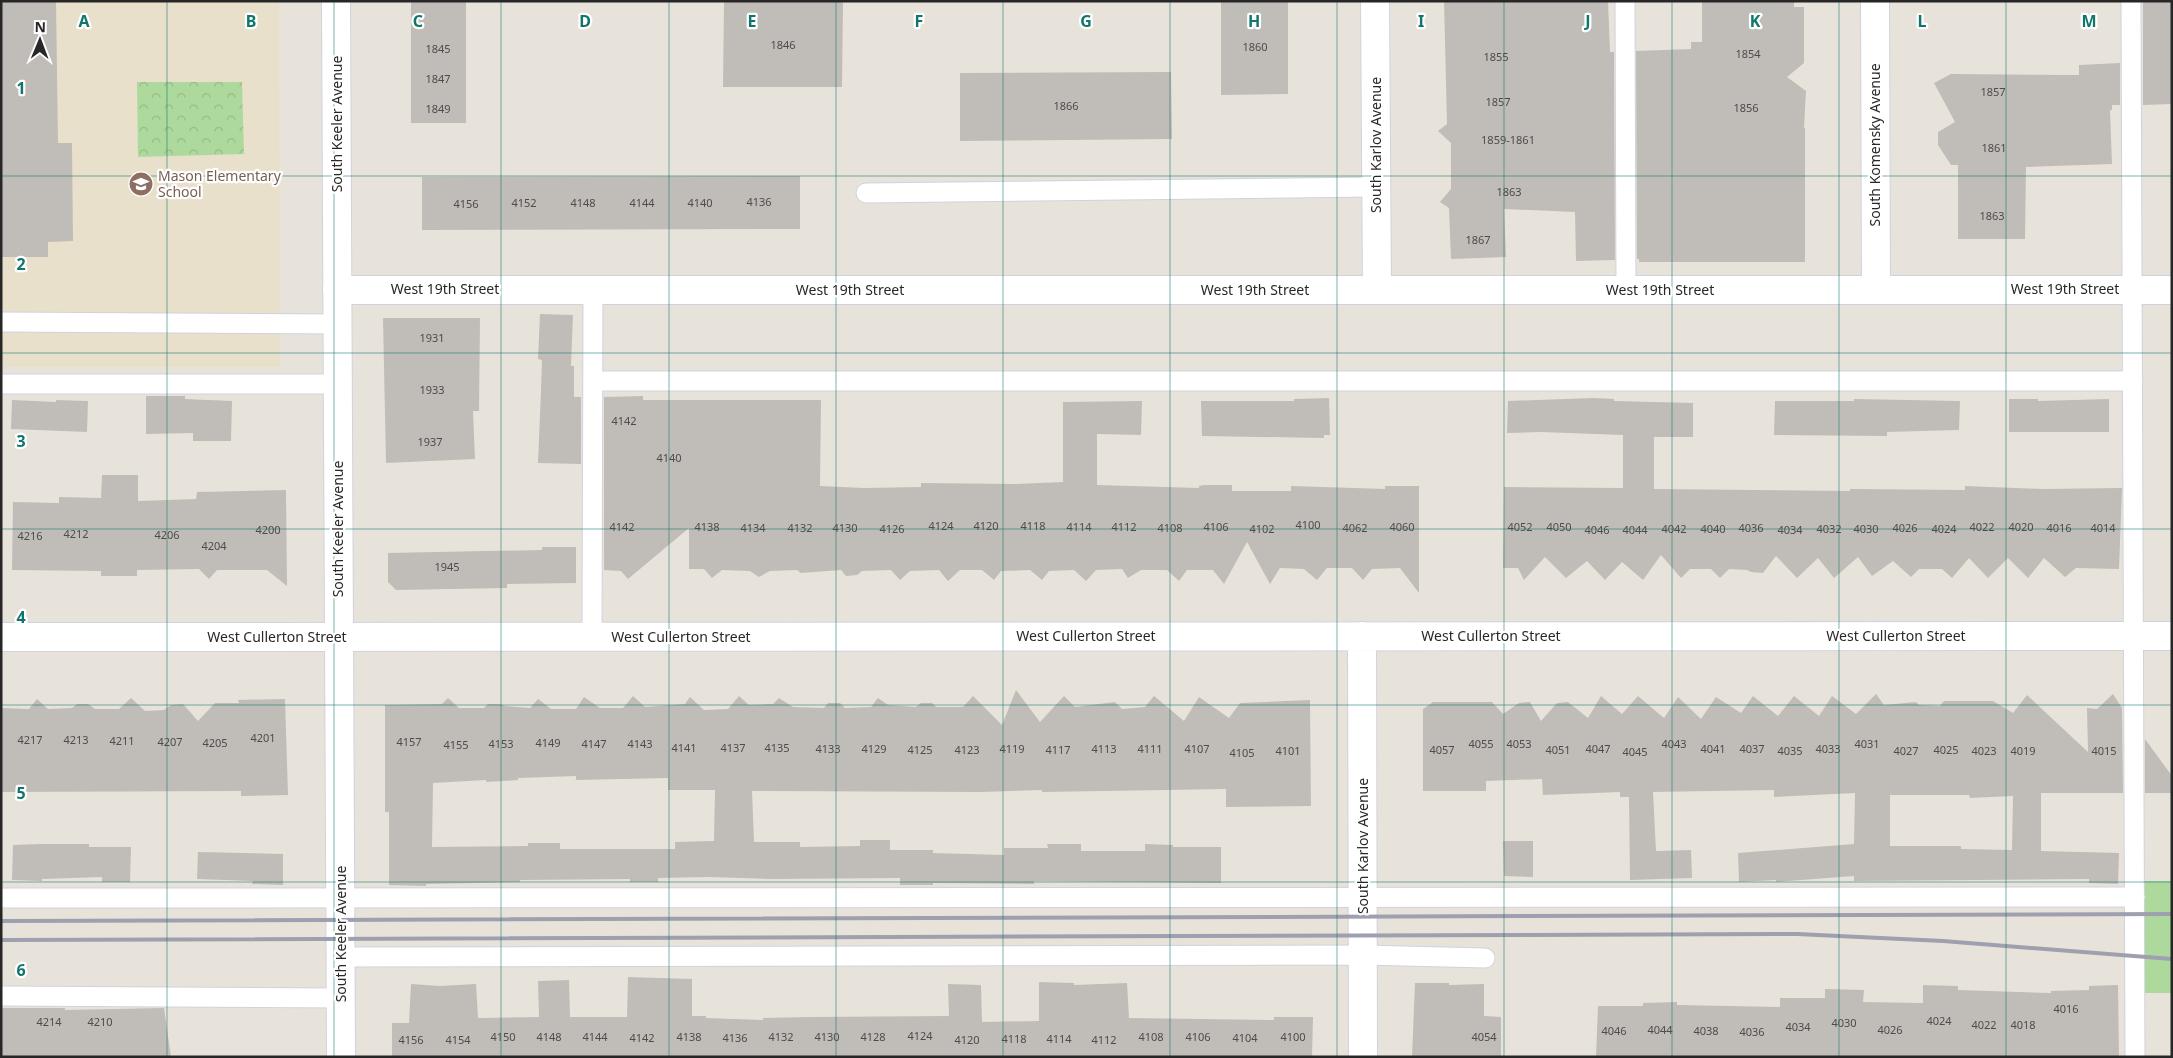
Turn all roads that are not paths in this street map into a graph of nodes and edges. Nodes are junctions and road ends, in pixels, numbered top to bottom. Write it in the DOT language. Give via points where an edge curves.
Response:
graph roads {
  1 [pos="336,1"];
  2 [pos="1375,1"];
  3 [pos="1625,1"];
  4 [pos="1874,1"];
  5 [pos="2131,1"];
  6 [pos="1376,187"];
  7 [pos="866,192"];
  8 [pos="2132,289"];
  9 [pos="337,290"];
  10 [pos="593,290"];
  11 [pos="1377,290"];
  12 [pos="1626,290"];
  13 [pos="1876,290"];
  14 [pos="2172,290"];
  15 [pos="1,322"];
  16 [pos="338,324"];
  17 [pos="593,381"];
  18 [pos="2133,381"];
  19 [pos="1,384"];
  20 [pos="338,384"];
  21 [pos="1362,636"];
  22 [pos="2134,636"];
  23 [pos="2172,636"];
  24 [pos="1,637"];
  25 [pos="339,637"];
  26 [pos="592,637"];
  27 [pos="1363,897"];
  28 [pos="2135,897"];
  29 [pos="1,898"];
  30 [pos="340,898"];
  31 [pos="1363,955"];
  32 [pos="341,957"];
  33 [pos="1485,958"];
  34 [pos="1,996"];
  35 [pos="341,998"];
  36 [pos="341,1057"];
  37 [pos="1363,1057"];
  38 [pos="2135,1057"];
  1 -- 9 [label="street, South Keeler Avenue"];
  2 -- 6 [label="street, South Karlov Avenue"];
  3 -- 12 [label="lane"];
  4 -- 13 [label="street, South Komensky Avenue"];
  5 -- 8 [label="lane"];
  6 -- 7 [label="lane"];
  6 -- 11 [label="street, South Karlov Avenue"];
  8 -- 13 [label="street, West 19th Street"];
  8 -- 14 [label="street, West 19th Street"];
  8 -- 18 [label="lane"];
  9 -- 10 [label="street, West 19th Street"];
  9 -- 16 [label="street, South Keeler Avenue"];
  10 -- 11 [label="street, West 19th Street"];
  10 -- 17 [label="lane"];
  11 -- 12 [label="street, West 19th Street"];
  12 -- 13 [label="street, West 19th Street"];
  15 -- 16 [label="lane"];
  16 -- 20 [label="street, South Keeler Avenue"];
  17 -- 18 [label="lane"];
  17 -- 26 [label="lane"];
  18 -- 22 [label="lane"];
  19 -- 20 [label="lane"];
  20 -- 25 [label="street, South Keeler Avenue"];
  21 -- 22 [label="street, West Cullerton Street"];
  21 -- 26 [label="street, West Cullerton Street"];
  21 -- 27 [label="street, South Karlov Avenue"];
  22 -- 23 [label="street, West Cullerton Street"];
  22 -- 28 [label="lane"];
  24 -- 25 [label="street, West Cullerton Street"];
  25 -- 26 [label="street, West Cullerton Street"];
  25 -- 30 [label="street, South Keeler Avenue"];
  27 -- 28 [label="lane"];
  27 -- 30 [label="lane"];
  27 -- 31 [label="street, South Karlov Avenue"];
  28 -- 38 [label="lane"];
  29 -- 30 [label="lane"];
  30 -- 32 [label="street, South Keeler Avenue"];
  31 -- 32 [label="lane"];
  31 -- 33 [label="lane"];
  31 -- 37 [label="street, South Karlov Avenue"];
  32 -- 35 [label="street, South Keeler Avenue"];
  34 -- 35 [label="lane"];
  35 -- 36 [label="street, South Keeler Avenue"];
}
